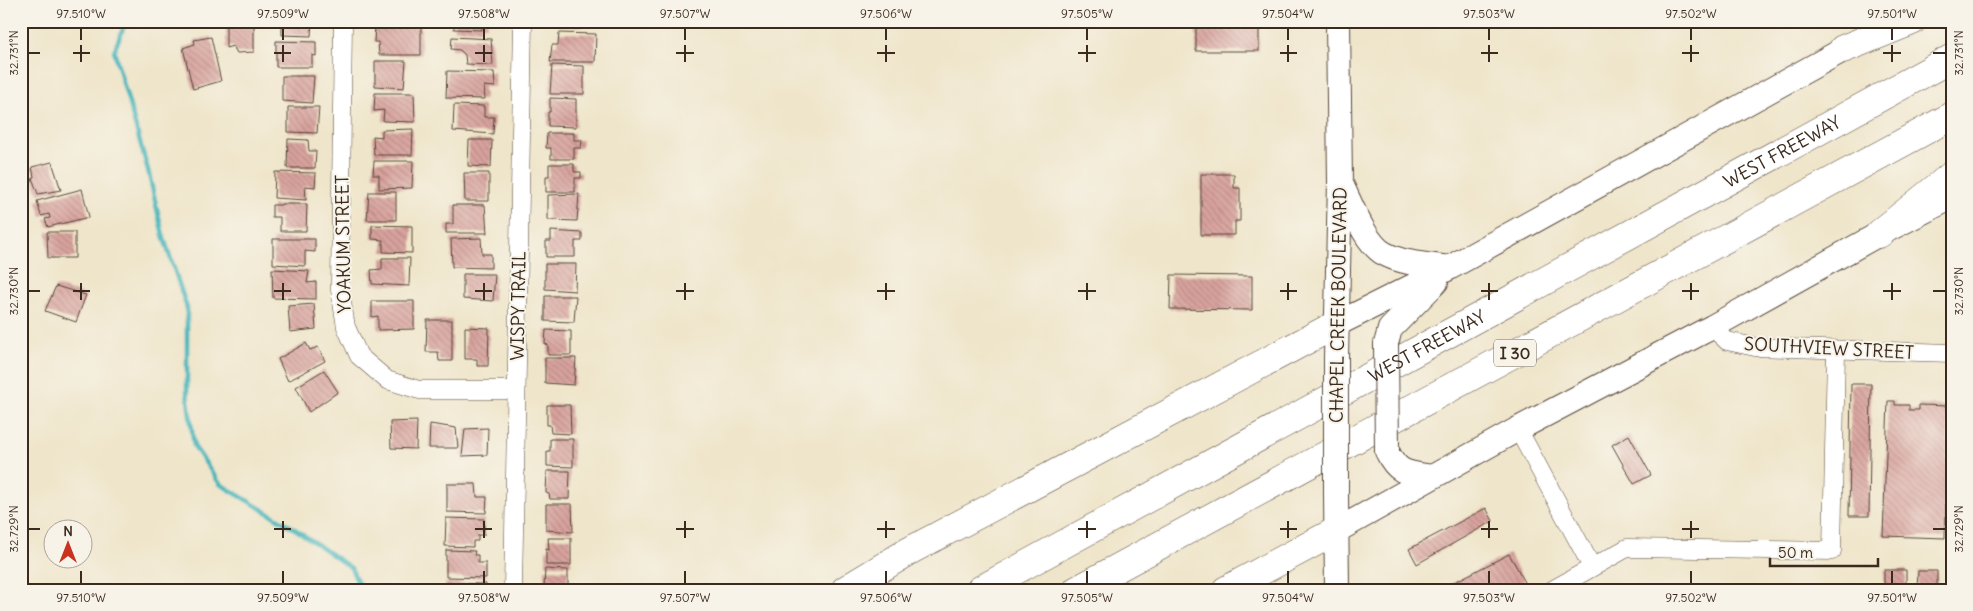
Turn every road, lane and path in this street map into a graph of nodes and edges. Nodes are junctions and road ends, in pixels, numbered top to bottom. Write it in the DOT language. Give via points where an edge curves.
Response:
graph roads {
  1 [pos="343,21"];
  2 [pos="523,21"];
  3 [pos="1338,21"];
  4 [pos="1896,21"];
  5 [pos="1912,21"];
  6 [pos="1844,49"];
  7 [pos="1952,58"];
  8 [pos="1952,116"];
  9 [pos="1952,175"];
  10 [pos="1340,182"];
  11 [pos="1952,197"];
  12 [pos="1880,234"];
  13 [pos="1449,268"];
  14 [pos="1337,324"];
  15 [pos="1712,327"];
  16 [pos="1836,351"];
  17 [pos="1952,353"];
  18 [pos="516,390"];
  19 [pos="1518,428"];
  20 [pos="1432,477"];
  21 [pos="1336,531"];
  22 [pos="1592,567"];
  23 [pos="513,590"];
  24 [pos="845,590"];
  25 [pos="980,590"];
  26 [pos="1077,590"];
  27 [pos="1226,590"];
  28 [pos="1337,590"];
  29 [pos="1552,590"];
  1 -- 18 [label="street, YOAKUM STREET" via="340,290 346,327 359,356 386,380 419,390"];
  2 -- 18 [label="street, WISPY TRAIL"];
  3 -- 10 [label="main road, CHAPEL CREEK BOULEVARD"];
  4 -- 6 [label="main road"];
  5 -- 6 [label="highway"];
  6 -- 13 [label="main road"];
  7 -- 25 [label="highway, WEST FREEWAY"];
  8 -- 26 [label="highway, I 30"];
  9 -- 12 [label="highway"];
  10 -- 13 [label="main road" via="1366,234 1384,254"];
  10 -- 14 [label="main road, CHAPEL CREEK BOULEVARD"];
  11 -- 12 [label="main road"];
  12 -- 15 [label="main road"];
  13 -- 14 [label="main road"];
  13 -- 20 [label="main road, bridge" via="1390,329 1386,344 1388,451 1400,471"];
  14 -- 21 [label="main road, CHAPEL CREEK BOULEVARD, bridge"];
  14 -- 24 [label="highway" via="911,550"];
  15 -- 16 [label="street, SOUTHVIEW STREET" via="1727,341 1755,347"];
  15 -- 19 [label="main road"];
  16 -- 17 [label="street, SOUTHVIEW STREET"];
  16 -- 22 [label="street" via="1832,551 1628,548"];
  18 -- 23 [label="street, WISPY TRAIL"];
  19 -- 20 [label="main road"];
  19 -- 22 [label="street"];
  20 -- 21 [label="main road"];
  21 -- 27 [label="highway"];
  21 -- 28 [label="main road, CHAPEL CREEK BOULEVARD"];
  22 -- 29 [label="street"];
}
